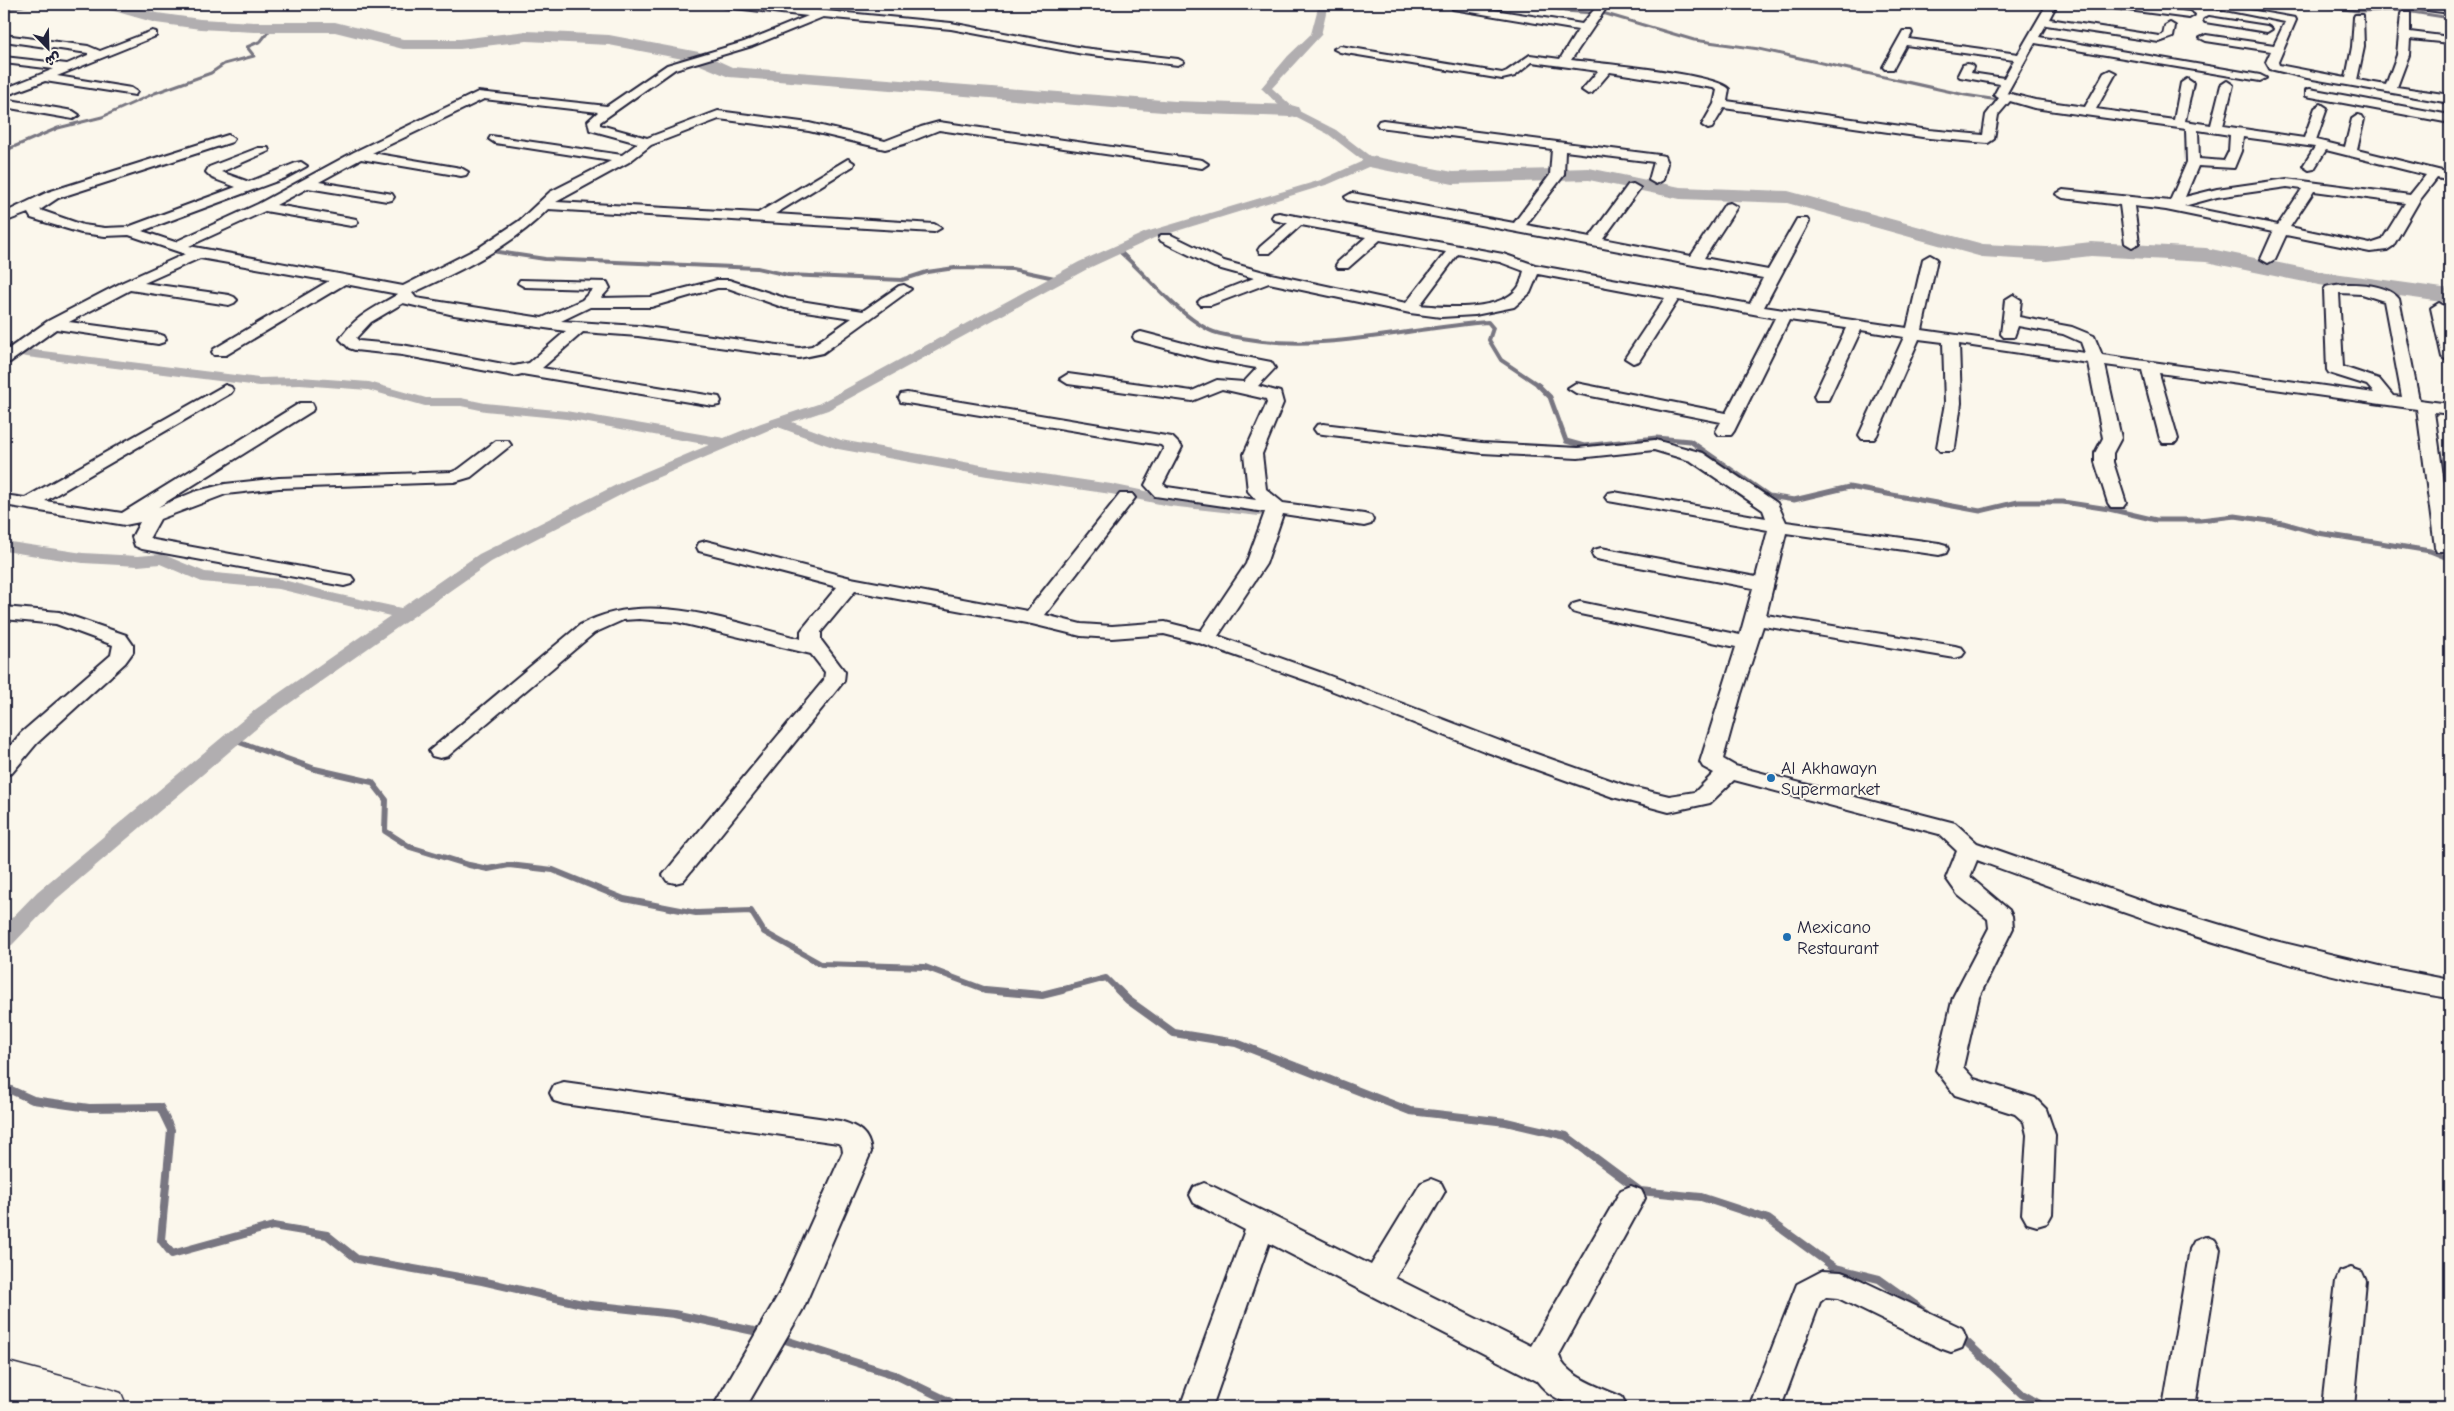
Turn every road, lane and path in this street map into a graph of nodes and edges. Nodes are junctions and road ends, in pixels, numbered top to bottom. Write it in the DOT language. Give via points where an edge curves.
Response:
graph roads {
  1 [pos="398,4"];
  2 [pos="725,4"];
  3 [pos="797,4"];
  4 [pos="2052,4"];
  5 [pos="2105,4"];
  6 [pos="2219,6"];
  7 [pos="1457,7"];
  8 [pos="387,8"];
  9 [pos="1599,9"];
  10 [pos="2405,9"];
  11 [pos="2450,10"];
  12 [pos="787,11"];
  13 [pos="822,14"];
  14 [pos="2189,15"];
  15 [pos="2359,17"];
  16 [pos="2209,20"];
  17 [pos="2043,21"];
  18 [pos="2170,26"];
  19 [pos="1584,28"];
  20 [pos="2284,32"];
  21 [pos="152,34"];
  22 [pos="2404,35"];
  23 [pos="4,38"];
  24 [pos="2206,38"];
  25 [pos="2032,39"];
  26 [pos="2450,40"];
  27 [pos="1340,49"];
  28 [pos="2278,49"];
  29 [pos="2194,55"];
  30 [pos="94,57"];
  31 [pos="2212,57"];
  32 [pos="2021,58"];
  33 [pos="4,60"];
  34 [pos="1178,62"];
  35 [pos="1564,62"];
  36 [pos="2256,64"];
  37 [pos="1889,67"];
  38 [pos="1967,67"];
  39 [pos="2274,67"];
  40 [pos="67,68"];
  41 [pos="1606,69"];
  42 [pos="2110,73"];
  43 [pos="43,77"];
  44 [pos="2260,78"];
  45 [pos="2351,81"];
  46 [pos="2007,82"];
  47 [pos="2187,83"];
  48 [pos="4,85"];
  49 [pos="2227,85"];
  50 [pos="19,87"];
  51 [pos="2391,87"];
  52 [pos="1588,90"];
  53 [pos="131,92"];
  54 [pos="4,93"];
  55 [pos="2310,93"];
  56 [pos="2006,98"];
  57 [pos="2450,99"];
  58 [pos="4,103"];
  59 [pos="1720,104"];
  60 [pos="2322,108"];
  61 [pos="608,110"];
  62 [pos="2089,111"];
  63 [pos="73,114"];
  64 [pos="2358,119"];
  65 [pos="2450,119"];
  66 [pos="1383,124"];
  67 [pos="2185,124"];
  68 [pos="1708,125"];
  69 [pos="2216,129"];
  70 [pos="2237,132"];
  71 [pos="495,139"];
  72 [pos="228,140"];
  73 [pos="647,142"];
  74 [pos="2309,142"];
  75 [pos="2323,145"];
  76 [pos="1559,146"];
  77 [pos="263,151"];
  78 [pos="2350,152"];
  79 [pos="359,155"];
  80 [pos="624,159"];
  81 [pos="2193,162"];
  82 [pos="848,163"];
  83 [pos="1202,164"];
  84 [pos="301,166"];
  85 [pos="2310,166"];
  86 [pos="461,172"];
  87 [pos="2434,173"];
  88 [pos="2450,177"];
  89 [pos="1656,180"];
  90 [pos="308,184"];
  91 [pos="2311,185"];
  92 [pos="249,187"];
  93 [pos="1633,188"];
  94 [pos="2064,194"];
  95 [pos="387,197"];
  96 [pos="1352,197"];
  97 [pos="2413,200"];
  98 [pos="2127,203"];
  99 [pos="37,204"];
  100 [pos="546,205"];
  101 [pos="2170,205"];
  102 [pos="1730,206"];
  103 [pos="263,207"];
  104 [pos="763,216"];
  105 [pos="1279,216"];
  106 [pos="4,218"];
  107 [pos="1299,220"];
  108 [pos="351,222"];
  109 [pos="1802,222"];
  110 [pos="934,228"];
  111 [pos="1517,228"];
  112 [pos="130,230"];
  113 [pos="2280,230"];
  114 [pos="1378,234"];
  115 [pos="1166,238"];
  116 [pos="1594,242"];
  117 [pos="2132,243"];
  118 [pos="176,247"];
  119 [pos="1454,249"];
  120 [pos="1265,250"];
  121 [pos="198,254"];
  122 [pos="1930,259"];
  123 [pos="2268,260"];
  124 [pos="1695,261"];
  125 [pos="1342,265"];
  126 [pos="1532,269"];
  127 [pos="1772,275"];
  128 [pos="1268,278"];
  129 [pos="342,280"];
  130 [pos="525,283"];
  131 [pos="128,285"];
  132 [pos="904,289"];
  133 [pos="405,294"];
  134 [pos="1674,295"];
  135 [pos="229,300"];
  136 [pos="2013,300"];
  137 [pos="1206,302"];
  138 [pos="587,303"];
  139 [pos="1410,308"];
  140 [pos="2439,308"];
  141 [pos="1755,310"];
  142 [pos="1784,315"];
  143 [pos="867,316"];
  144 [pos="2010,320"];
  145 [pos="543,323"];
  146 [pos="53,324"];
  147 [pos="1855,326"];
  148 [pos="578,328"];
  149 [pos="1913,334"];
  150 [pos="1141,337"];
  151 [pos="158,339"];
  152 [pos="1951,340"];
  153 [pos="2007,347"];
  154 [pos="220,352"];
  155 [pos="2450,357"];
  156 [pos="1633,358"];
  157 [pos="2095,358"];
  158 [pos="4,359"];
  159 [pos="2149,365"];
  160 [pos="524,370"];
  161 [pos="1068,379"];
  162 [pos="1576,388"];
  163 [pos="1246,389"];
  164 [pos="224,390"];
  165 [pos="1822,396"];
  166 [pos="908,398"];
  167 [pos="2388,400"];
  168 [pos="713,401"];
  169 [pos="2419,405"];
  170 [pos="306,407"];
  171 [pos="2450,409"];
  172 [pos="1323,429"];
  173 [pos="1868,435"];
  174 [pos="2170,439"];
  175 [pos="502,446"];
  176 [pos="1946,447"];
  177 [pos="1614,497"];
  178 [pos="1126,498"];
  179 [pos="4,500"];
  180 [pos="29,503"];
  181 [pos="2117,503"];
  182 [pos="1276,507"];
  183 [pos="152,515"];
  184 [pos="126,519"];
  185 [pos="1364,520"];
  186 [pos="1778,526"];
  187 [pos="706,547"];
  188 [pos="2444,547"];
  189 [pos="1939,549"];
  190 [pos="1601,554"];
  191 [pos="344,580"];
  192 [pos="850,584"];
  193 [pos="1764,584"];
  194 [pos="1580,608"];
  195 [pos="4,612"];
  196 [pos="1032,618"];
  197 [pos="1755,619"];
  198 [pos="1206,639"];
  199 [pos="1748,643"];
  200 [pos="817,649"];
  201 [pos="1956,652"];
  202 [pos="440,751"];
  203 [pos="4,768"];
  204 [pos="1729,772"];
  205 [pos="1969,850"];
  206 [pos="675,875"];
  207 [pos="2450,989"];
  208 [pos="564,1093"];
  209 [pos="1431,1191"];
  210 [pos="1204,1196"];
  211 [pos="1631,1198"];
  212 [pos="2037,1214"];
  213 [pos="1261,1225"];
  214 [pos="2205,1249"];
  215 [pos="2351,1281"];
  216 [pos="1377,1282"];
  217 [pos="1951,1338"];
  218 [pos="1547,1370"];
  219 [pos="4,1380"];
  220 [pos="106,1407"];
  221 [pos="729,1407"];
  222 [pos="1196,1407"];
  223 [pos="1611,1407"];
  224 [pos="1765,1407"];
  225 [pos="2179,1407"];
  226 [pos="2338,1407"];
  1 -- 8 [label="street"];
  2 -- 12 [label="street"];
  3 -- 12 [label="street"];
  4 -- 17 [label="street"];
  5 -- 14 [label="street"];
  6 -- 20 [label="street" via="2289,19"];
  7 -- 19 [label="street"];
  9 -- 19 [label="street"];
  10 -- 11 [label="street"];
  10 -- 22 [label="street"];
  12 -- 13 [label="street"];
  13 -- 34 [label="street" via="951,26 1083,51"];
  13 -- 61 [label="street" via="713,56 671,67"];
  15 -- 45 [label="street" via="2358,47"];
  16 -- 20 [label="street"];
  17 -- 18 [label="street" via="2114,27 2165,38 2168,38"];
  17 -- 25 [label="street"];
  19 -- 35 [label="street"];
  20 -- 28 [label="street"];
  21 -- 30 [label="street"];
  22 -- 26 [label="street"];
  22 -- 51 [label="street" via="2403,55"];
  23 -- 30 [label="street" via="88,48 94,51"];
  24 -- 28 [label="street"];
  25 -- 32 [label="street"];
  25 -- 44 [label="street"];
  27 -- 35 [label="street" via="1502,76 1512,74 1530,58"];
  28 -- 39 [label="street" via="2272,62"];
  29 -- 31 [label="street"];
  30 -- 40 [label="street"];
  32 -- 37 [label="street" via="1904,37"];
  32 -- 46 [label="street"];
  33 -- 40 [label="street"];
  35 -- 41 [label="street"];
  36 -- 39 [label="street"];
  38 -- 46 [label="street" via="1964,75"];
  39 -- 45 [label="street"];
  40 -- 43 [label="street"];
  41 -- 52 [label="street"];
  41 -- 59 [label="street" via="1718,85 1723,88"];
  42 -- 62 [label="street"];
  43 -- 50 [label="street"];
  43 -- 53 [label="street"];
  45 -- 51 [label="street"];
  46 -- 56 [label="street" via="2000,95"];
  47 -- 67 [label="street"];
  48 -- 50 [label="street"];
  49 -- 69 [label="street"];
  50 -- 54 [label="street"];
  51 -- 57 [label="street"];
  55 -- 65 [label="street"];
  56 -- 59 [label="street" via="1991,118 1988,139 1928,134"];
  56 -- 62 [label="street"];
  58 -- 63 [label="street"];
  59 -- 68 [label="street"];
  60 -- 74 [label="street"];
  61 -- 73 [label="street" via="594,121 594,127"];
  61 -- 79 [label="street" via="482,94"];
  62 -- 67 [label="street"];
  64 -- 78 [label="street"];
  66 -- 76 [label="street"];
  67 -- 69 [label="street"];
  67 -- 81 [label="street"];
  69 -- 70 [label="street"];
  70 -- 74 [label="street" via="2278,142"];
  70 -- 81 [label="street" via="2230,165"];
  71 -- 80 [label="street"];
  72 -- 99 [label="street" via="96,180"];
  73 -- 80 [label="street"];
  73 -- 83 [label="street" via="718,115 810,127 885,145 939,126"];
  74 -- 75 [label="street"];
  75 -- 78 [label="street"];
  75 -- 85 [label="street"];
  76 -- 89 [label="street" via="1659,159 1661,163"];
  76 -- 111 [label="street" via="1557,171"];
  77 -- 92 [label="street" via="213,172"];
  78 -- 87 [label="street"];
  79 -- 86 [label="street"];
  79 -- 90 [label="street"];
  80 -- 100 [label="street" via="555,196"];
  81 -- 101 [label="street"];
  82 -- 104 [label="street"];
  84 -- 92 [label="street"];
  87 -- 88 [label="street"];
  87 -- 97 [label="street"];
  90 -- 95 [label="street"];
  90 -- 103 [label="street"];
  91 -- 97 [label="street"];
  91 -- 101 [label="street" via="2269,184"];
  91 -- 113 [label="street"];
  92 -- 112 [label="street"];
  93 -- 116 [label="street"];
  94 -- 98 [label="street"];
  96 -- 111 [label="street"];
  97 -- 113 [label="street" via="2388,243 2382,247 2370,248"];
  98 -- 101 [label="street"];
  98 -- 117 [label="street"];
  99 -- 106 [label="street"];
  99 -- 112 [label="street" via="33,210 36,214 81,229"];
  100 -- 104 [label="street"];
  100 -- 133 [label="street" via="499,240"];
  101 -- 113 [label="street"];
  102 -- 124 [label="street"];
  103 -- 108 [label="street"];
  103 -- 118 [label="street"];
  104 -- 110 [label="street"];
  105 -- 107 [label="street"];
  107 -- 114 [label="street"];
  107 -- 120 [label="street"];
  109 -- 127 [label="street"];
  111 -- 116 [label="street"];
  112 -- 118 [label="street"];
  113 -- 123 [label="street"];
  114 -- 119 [label="street"];
  114 -- 125 [label="street"];
  115 -- 128 [label="street" via="1219,264"];
  116 -- 124 [label="street"];
  118 -- 121 [label="street"];
  119 -- 126 [label="street" via="1502,258"];
  119 -- 139 [label="street"];
  121 -- 129 [label="street"];
  121 -- 131 [label="street"];
  122 -- 149 [label="street"];
  124 -- 127 [label="street"];
  126 -- 134 [label="street"];
  126 -- 139 [label="street" via="1525,290 1509,304 1441,312"];
  127 -- 141 [label="street"];
  128 -- 137 [label="street"];
  128 -- 139 [label="street"];
  129 -- 133 [label="street"];
  129 -- 154 [label="street"];
  130 -- 138 [label="street" via="602,285"];
  131 -- 135 [label="street"];
  131 -- 146 [label="street"];
  132 -- 143 [label="street"];
  133 -- 145 [label="street" via="411,302 428,306"];
  133 -- 160 [label="street" via="364,320 348,339 355,345"];
  134 -- 141 [label="street"];
  134 -- 156 [label="street"];
  136 -- 144 [label="street"];
  138 -- 143 [label="street" via="651,302 708,286 729,284 786,303"];
  138 -- 145 [label="street"];
  140 -- 155 [label="street"];
  141 -- 142 [label="street"];
  142 -- 147 [label="street"];
  142 -- 162 [label="street" via="1728,425"];
  143 -- 148 [label="street" via="808,353 638,330"];
  144 -- 153 [label="street"];
  144 -- 157 [label="street" via="2079,334 2088,339"];
  145 -- 148 [label="street"];
  146 -- 151 [label="street"];
  146 -- 158 [label="street"];
  147 -- 149 [label="street"];
  147 -- 165 [label="street"];
  148 -- 160 [label="street" via="535,366"];
  149 -- 152 [label="street"];
  149 -- 173 [label="street"];
  150 -- 163 [label="street" via="1208,355 1265,365 1267,368"];
  152 -- 153 [label="street"];
  152 -- 176 [label="street" via="1953,403"];
  153 -- 157 [label="street"];
  157 -- 159 [label="street"];
  157 -- 181 [label="street" via="2112,438 2104,452 2104,462"];
  159 -- 167 [label="street"];
  159 -- 174 [label="street"];
  160 -- 168 [label="street"];
  161 -- 163 [label="street" via="1192,396 1218,384"];
  163 -- 182 [label="street" via="1276,399 1253,454 1257,491"];
  164 -- 180 [label="street"];
  166 -- 182 [label="street" via="1166,441 1174,447 1154,485 1156,489"];
  167 -- 169 [label="street"];
  167 -- 169 [label="street" via="2373,382 2335,370 2331,290 2340,287 2373,291 2391,299"];
  169 -- 171 [label="street"];
  169 -- 188 [label="street"];
  170 -- 184 [label="street"];
  172 -- 186 [label="street" via="1482,448 1578,453 1655,446 1697,457 1751,492 1770,507"];
  175 -- 183 [label="street" via="465,473 454,477 225,489"];
  177 -- 186 [label="street"];
  178 -- 196 [label="street"];
  179 -- 180 [label="street"];
  180 -- 184 [label="street"];
  182 -- 185 [label="street"];
  182 -- 198 [label="street" via="1256,564"];
  183 -- 184 [label="street"];
  183 -- 191 [label="street" via="141,537 142,542"];
  186 -- 189 [label="street"];
  186 -- 193 [label="street"];
  187 -- 192 [label="street"];
  190 -- 193 [label="street"];
  192 -- 196 [label="street"];
  192 -- 200 [label="street" via="811,631 811,640"];
  193 -- 197 [label="street"];
  194 -- 199 [label="street"];
  195 -- 203 [label="street" via="59,618 119,639 124,645 118,659 29,738"];
  196 -- 198 [label="street" via="1081,630 1112,632 1165,628"];
  197 -- 199 [label="street"];
  197 -- 201 [label="street"];
  198 -- 204 [label="street" via="1621,792 1669,804 1702,798"];
  199 -- 204 [label="street" via="1710,762"];
  200 -- 202 [label="street" via="675,615 639,613 608,617 587,629"];
  200 -- 206 [label="street" via="831,664 835,672 834,681"];
  204 -- 205 [label="street" via="1947,828"];
  205 -- 207 [label="street" via="2142,911 2386,979"];
  205 -- 212 [label="street" via="1958,878 1966,892 1988,904 2000,916 2001,928 1966,997 1949,1070 1965,1088 2025,1106 2036,1117 2041,1135"];
  208 -- 221 [label="street" via="832,1131 852,1137 857,1146 792,1300"];
  209 -- 216 [label="street"];
  210 -- 213 [label="street"];
  211 -- 218 [label="street" via="1544,1349"];
  213 -- 216 [label="street"];
  213 -- 222 [label="street"];
  214 -- 225 [label="street"];
  215 -- 226 [label="street"];
  216 -- 218 [label="street"];
  217 -- 224 [label="street" via="1845,1287 1822,1284 1808,1293"];
  218 -- 223 [label="street" via="1558,1382"];
  219 -- 220 [label="main road"];
}
